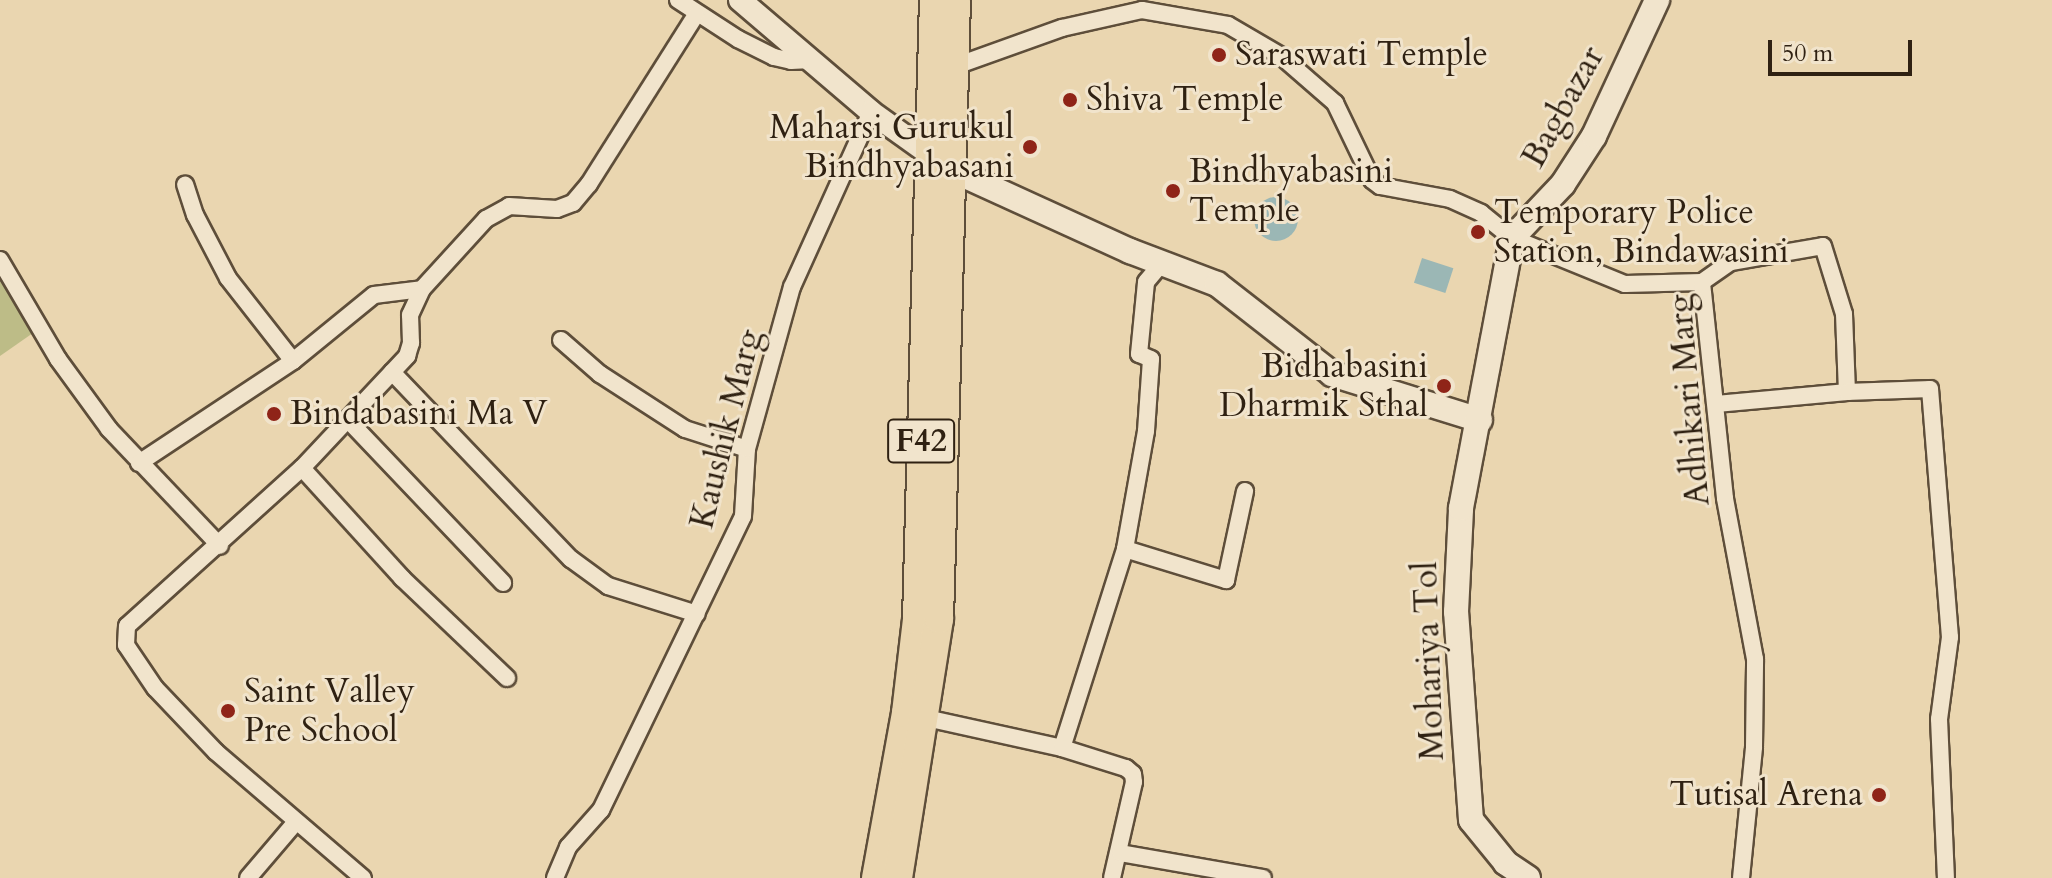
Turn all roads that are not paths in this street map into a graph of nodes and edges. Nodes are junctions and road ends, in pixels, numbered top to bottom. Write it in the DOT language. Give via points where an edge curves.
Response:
graph roads {
  1 [pos="678,0"];
  2 [pos="740,0"];
  3 [pos="934,0"];
  4 [pos="956,0"];
  5 [pos="1657,0"];
  6 [pos="696,15"];
  7 [pos="811,60"];
  8 [pos="953,67"];
  9 [pos="871,112"];
  10 [pos="938,161"];
  11 [pos="185,185"];
  12 [pos="1512,238"];
  13 [pos="0,260"];
  14 [pos="1162,263"];
  15 [pos="1702,282"];
  16 [pos="422,289"];
  17 [pos="561,340"];
  18 [pos="293,361"];
  19 [pos="392,372"];
  20 [pos="1847,392"];
  21 [pos="1716,404"];
  22 [pos="348,420"];
  23 [pos="1480,420"];
  24 [pos="747,449"];
  25 [pos="139,463"];
  26 [pos="302,468"];
  27 [pos="1245,491"];
  28 [pos="220,546"];
  29 [pos="1125,549"];
  30 [pos="503,583"];
  31 [pos="697,614"];
  32 [pos="507,678"];
  33 [pos="926,718"];
  34 [pos="1062,748"];
  35 [pos="295,823"];
  36 [pos="1120,853"];
  37 [pos="248,878"];
  38 [pos="363,878"];
  39 [pos="555,878"];
  40 [pos="876,878"];
  41 [pos="898,878"];
  42 [pos="1112,878"];
  43 [pos="1263,878"];
  44 [pos="1528,878"];
  45 [pos="1741,878"];
  46 [pos="1946,878"];
  1 -- 6 [label="street"];
  2 -- 7 [label="street"];
  3 -- 10 [label="highway, F42"];
  4 -- 8 [label="highway, F42"];
  5 -- 12 [label="main road, Bagbazar" via="1594,136 1563,184"];
  6 -- 7 [label="street" via="774,57"];
  6 -- 16 [label="street" via="573,203 557,209 509,206 486,219"];
  7 -- 9 [label="street"];
  8 -- 10 [label="highway, F42"];
  8 -- 12 [label="street" via="1062,28 1142,10 1228,25 1281,56 1335,103 1372,180 1380,186 1450,199 1481,213"];
  9 -- 10 [label="street"];
  9 -- 24 [label="street, Kaushik Marg" via="792,287"];
  10 -- 14 [label="main road"];
  10 -- 33 [label="highway, F42" via="939,619"];
  10 -- 40 [label="highway, F42" via="917,620"];
  11 -- 18 [label="street" via="228,278"];
  12 -- 15 [label="street" via="1625,284"];
  12 -- 23 [label="main road, Mohariya Tol"];
  13 -- 25 [label="street" via="58,359"];
  14 -- 23 [label="main road" via="1217,284 1332,374"];
  14 -- 29 [label="street" via="1146,282 1139,354 1151,359 1146,431"];
  15 -- 20 [label="street, Adhikari Marg" via="1731,262 1823,246 1844,314"];
  15 -- 21 [label="street, Adhikari Marg"];
  16 -- 18 [label="street" via="374,295"];
  16 -- 19 [label="street" via="410,315 407,356"];
  17 -- 24 [label="street" via="600,374 685,429"];
  18 -- 25 [label="street"];
  19 -- 22 [label="street"];
  19 -- 31 [label="street" via="571,559 608,586"];
  20 -- 21 [label="street"];
  20 -- 46 [label="street" via="1930,389 1950,637 1939,719"];
  21 -- 45 [label="street, Adhikari Marg" via="1725,498 1755,659 1754,747"];
  22 -- 26 [label="street"];
  22 -- 30 [label="street"];
  23 -- 44 [label="main road, Mohariya Tol" via="1461,508 1456,612 1471,820 1491,847"];
  24 -- 31 [label="street, Kaushik Marg" via="743,516"];
  25 -- 28 [label="street"];
  26 -- 28 [label="street"];
  26 -- 32 [label="street" via="402,578"];
  27 -- 29 [label="street" via="1226,580"];
  28 -- 35 [label="street" via="127,626 126,645 155,688"];
  29 -- 34 [label="street"];
  31 -- 39 [label="street, Kaushik Marg" via="601,810 568,847"];
  33 -- 34 [label="street"];
  33 -- 41 [label="highway, F42"];
  34 -- 36 [label="street" via="1133,774"];
  35 -- 37 [label="street"];
  35 -- 38 [label="street"];
  36 -- 42 [label="street"];
  36 -- 43 [label="street"];
}
